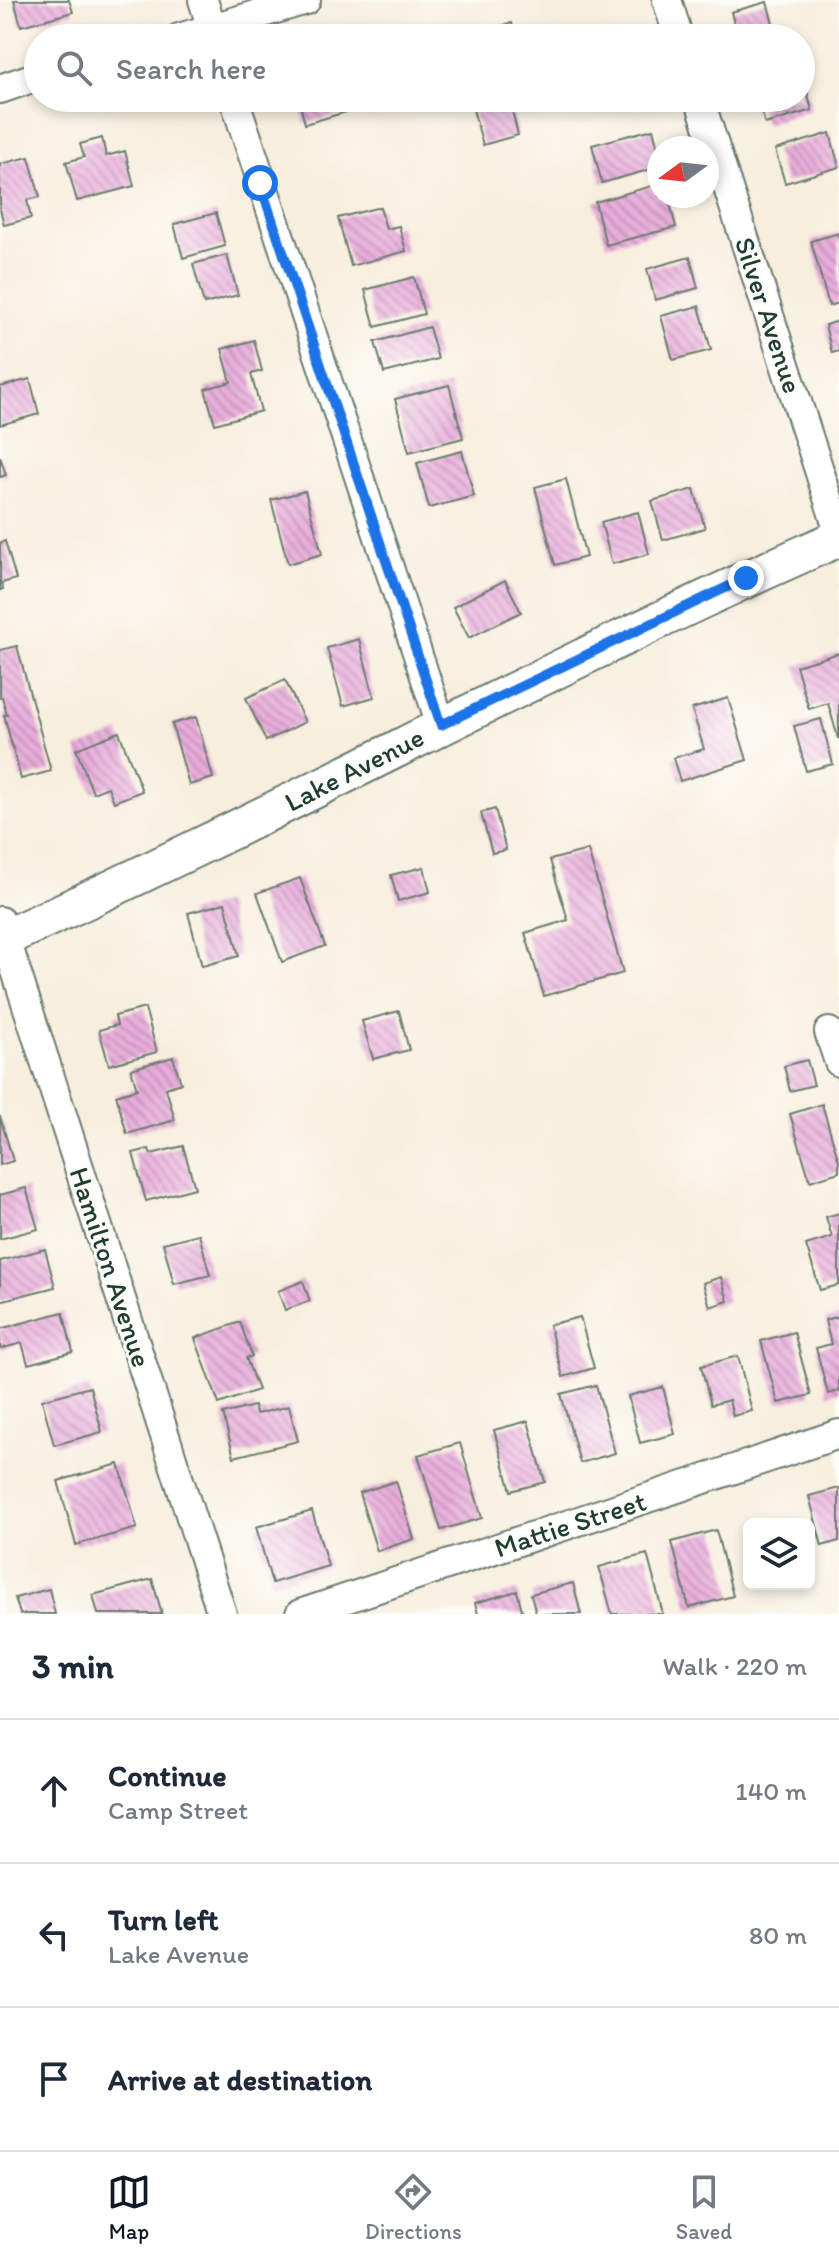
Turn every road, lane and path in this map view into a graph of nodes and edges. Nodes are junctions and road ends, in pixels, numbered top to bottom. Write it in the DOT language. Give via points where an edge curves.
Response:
graph roads {
  1 [pos="203,0"];
  2 [pos="306,0"];
  3 [pos="667,0"];
  4 [pos="211,24"];
  5 [pos="241,24"];
  6 [pos="675,24"];
  7 [pos="24,81"];
  8 [pos="0,89"];
  9 [pos="239,112"];
  10 [pos="703,112"];
  11 [pos="839,535"];
  12 [pos="441,725"];
  13 [pos="2,933"];
  14 [pos="829,1032"];
  15 [pos="839,1062"];
  16 [pos="839,1434"];
  17 [pos="222,1614"];
  18 [pos="300,1614"];
  1 -- 4 [label="street"];
  2 -- 5 [label="street"];
  3 -- 6 [label="street"];
  7 -- 8 [label="street"];
  9 -- 12 [label="street"];
  10 -- 11 [label="street, Silver Avenue"];
  11 -- 12 [label="street, Lake Avenue"];
  12 -- 13 [label="street, Lake Avenue" via="173,861"];
  13 -- 17 [label="street, Hamilton Avenue"];
  14 -- 15 [label="street"];
  16 -- 18 [label="street, Mattie Street"];
}
